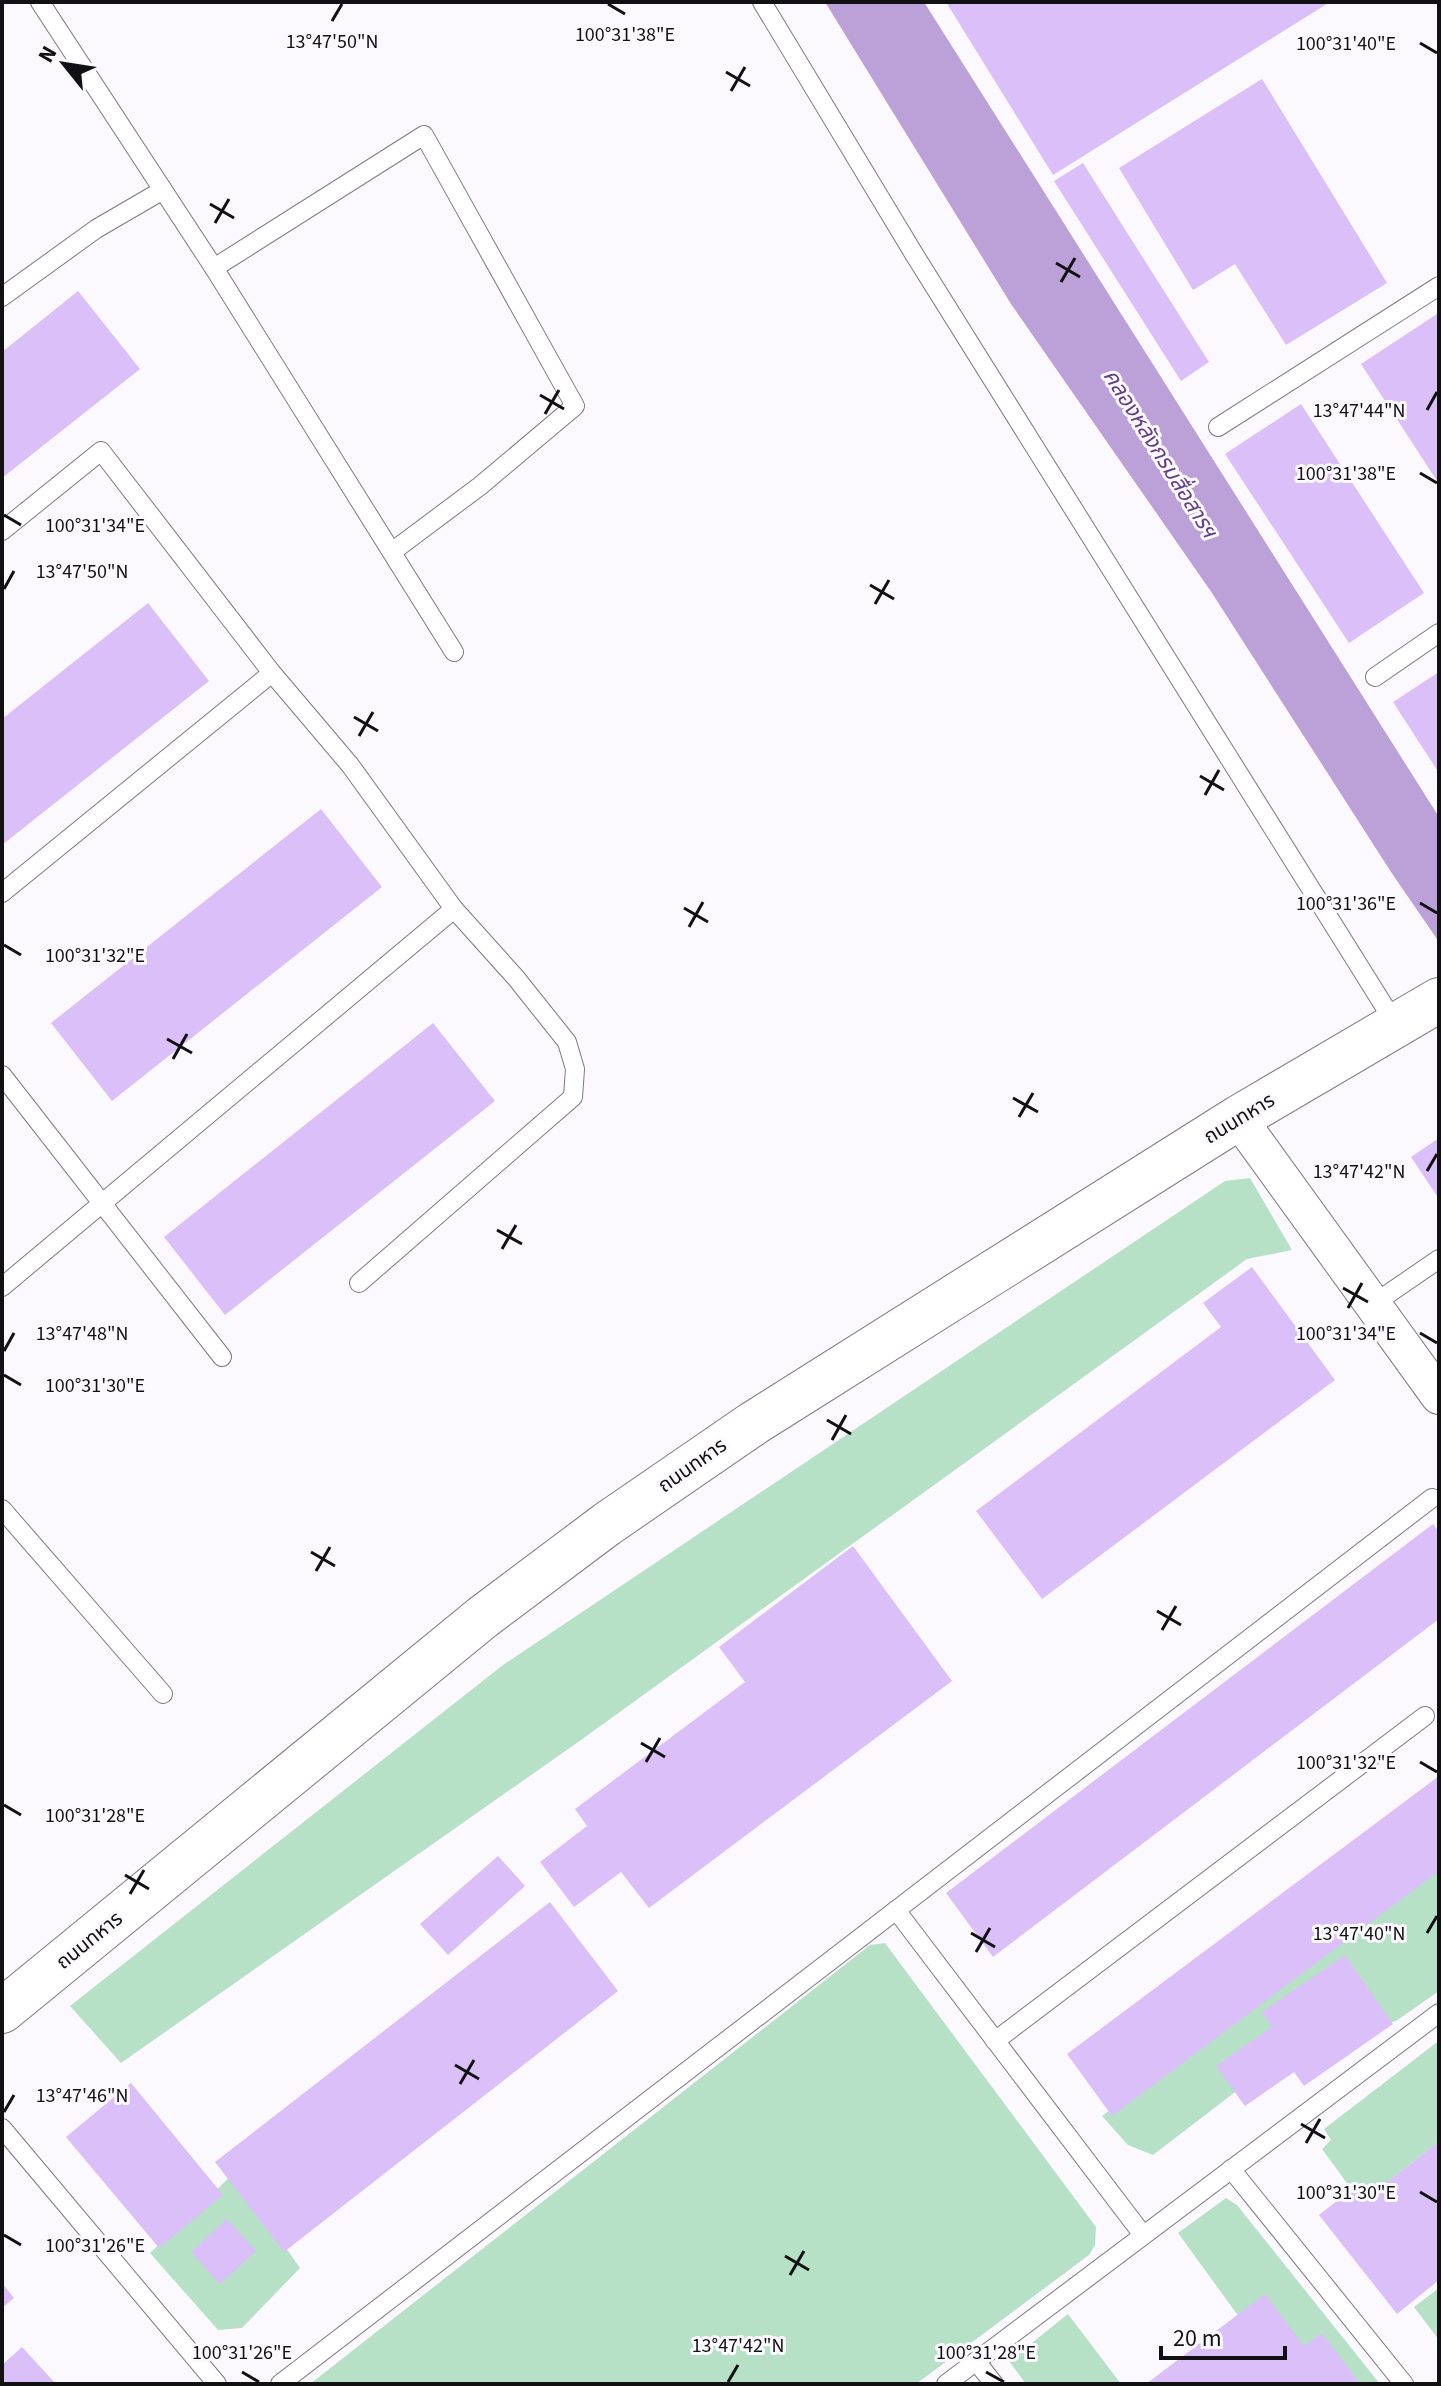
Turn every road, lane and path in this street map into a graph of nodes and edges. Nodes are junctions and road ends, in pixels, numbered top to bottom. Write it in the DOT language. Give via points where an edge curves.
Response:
graph roads {
  1 [pos="40,2"];
  2 [pos="762,2"];
  3 [pos="163,190"];
  4 [pos="214,268"];
  5 [pos="1439,286"];
  6 [pos="2,297"];
  7 [pos="1218,427"];
  8 [pos="2,531"];
  9 [pos="393,551"];
  10 [pos="1439,633"];
  11 [pos="454,652"];
  12 [pos="272,673"];
  13 [pos="1375,677"];
  14 [pos="2,893"];
  15 [pos="454,909"];
  16 [pos="1422,1010"];
  17 [pos="2,1075"];
  18 [pos="1238,1118"];
  19 [pos="103,1205"];
  20 [pos="1437,1265"];
  21 [pos="359,1283"];
  22 [pos="3,1286"];
  23 [pos="1372,1305"];
  24 [pos="222,1357"];
  25 [pos="1439,1396"];
  26 [pos="1432,1498"];
  27 [pos="2,1509"];
  28 [pos="163,1694"];
  29 [pos="1425,1716"];
  30 [pos="896,1910"];
  31 [pos="2,2011"];
  32 [pos="1439,2013"];
  33 [pos="995,2041"];
  34 [pos="2,2128"];
  35 [pos="1231,2169"];
  36 [pos="1143,2235"];
  37 [pos="976,2361"];
  38 [pos="217,2384"];
  39 [pos="280,2384"];
  40 [pos="946,2384"];
  41 [pos="994,2384"];
  42 [pos="1404,2384"];
  1 -- 3 [label="lane"];
  2 -- 16 [label="lane" via="922,268"];
  3 -- 4 [label="lane"];
  3 -- 6 [label="lane" via="96,229"];
  4 -- 9 [label="lane"];
  4 -- 9 [label="lane" via="424,135 575,406"];
  5 -- 7 [label="lane"];
  8 -- 12 [label="lane" via="101,451"];
  9 -- 11 [label="lane"];
  10 -- 13 [label="lane"];
  12 -- 14 [label="lane"];
  12 -- 15 [label="lane" via="350,765"];
  15 -- 19 [label="lane"];
  15 -- 21 [label="lane" via="567,1042 575,1069 573,1097"];
  16 -- 18 [label="main road, ถนนทหาร"];
  17 -- 19 [label="lane"];
  18 -- 23 [label="street"];
  18 -- 31 [label="main road, ถนนทหาร" via="754,1423 607,1524 483,1617"];
  19 -- 22 [label="lane"];
  19 -- 24 [label="lane"];
  20 -- 23 [label="lane"];
  23 -- 25 [label="street"];
  26 -- 30 [label="lane"];
  27 -- 28 [label="lane"];
  29 -- 33 [label="lane"];
  30 -- 33 [label="lane"];
  30 -- 39 [label="lane"];
  32 -- 35 [label="lane"];
  33 -- 36 [label="lane"];
  34 -- 38 [label="lane"];
  35 -- 36 [label="lane"];
  35 -- 42 [label="lane"];
  36 -- 37 [label="lane"];
  37 -- 40 [label="lane"];
  37 -- 41 [label="lane"];
}
